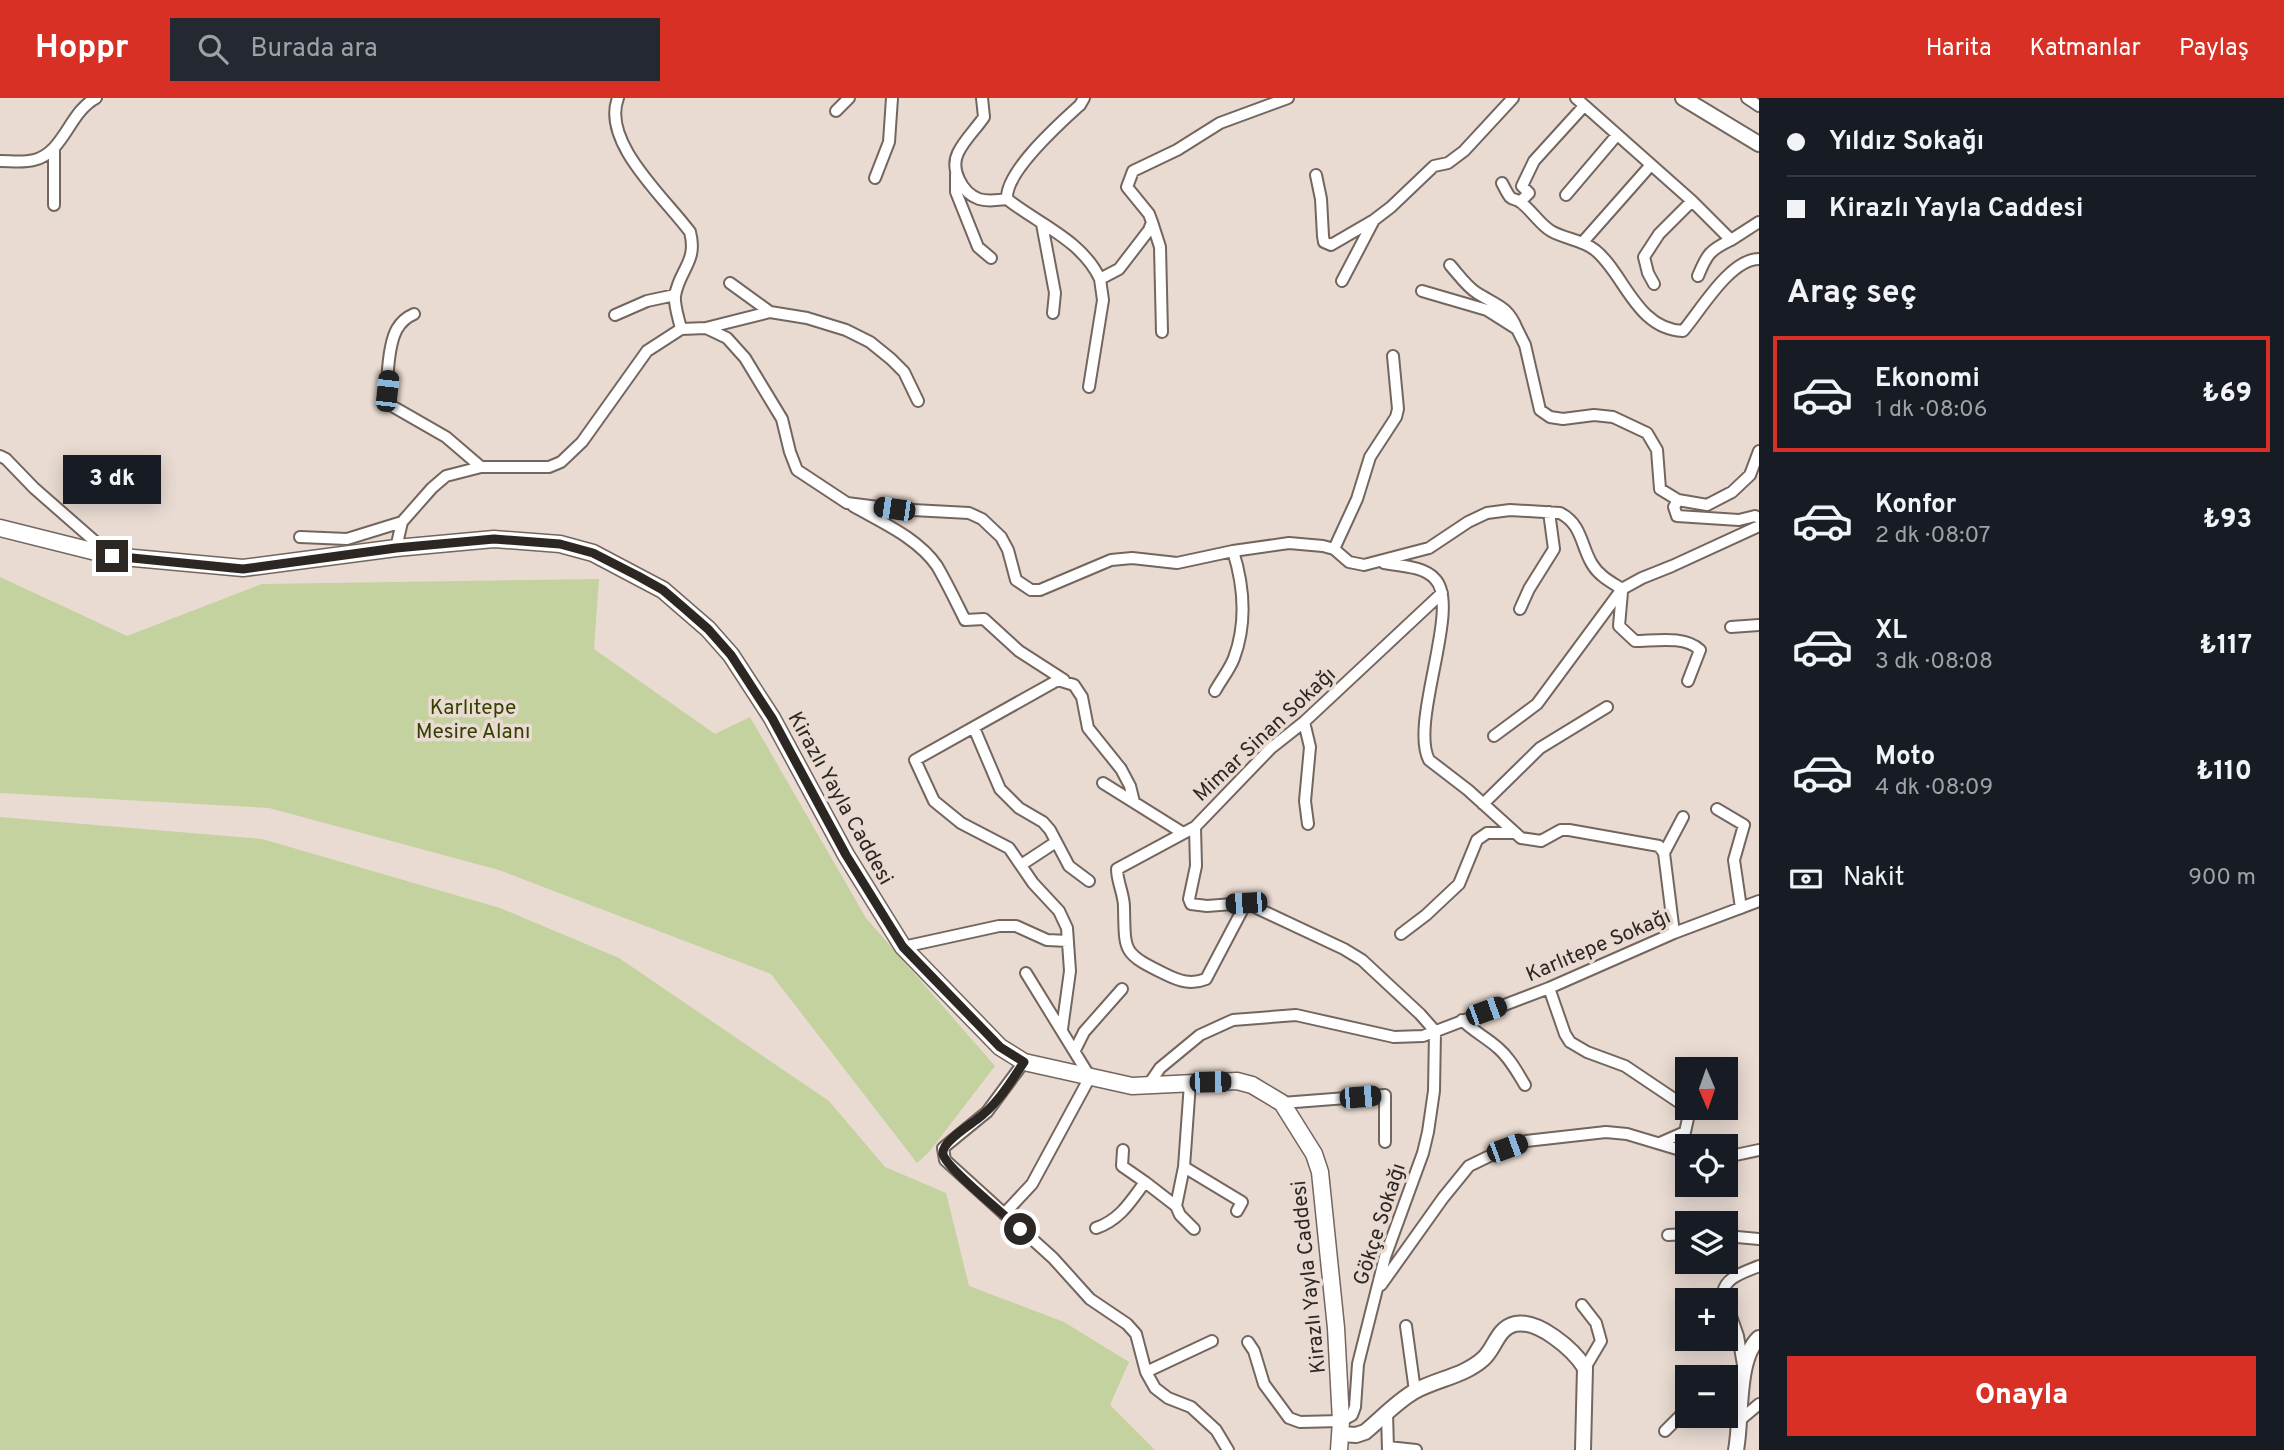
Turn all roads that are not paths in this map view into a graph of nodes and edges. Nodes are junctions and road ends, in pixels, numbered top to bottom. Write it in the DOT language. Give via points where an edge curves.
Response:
graph roads {
  1 [pos="96,98"];
  2 [pos="618,98"];
  3 [pos="849,98"];
  4 [pos="892,98"];
  5 [pos="982,98"];
  6 [pos="1084,98"];
  7 [pos="1289,98"];
  8 [pos="1513,98"];
  9 [pos="1683,98"];
  10 [pos="1747,98"];
  11 [pos="1580,102"];
  12 [pos="1759,106"];
  13 [pos="836,111"];
  14 [pos="1617,135"];
  15 [pos="1759,144"];
  16 [pos="54,148"];
  17 [pos="0,161"];
  18 [pos="1650,166"];
  19 [pos="956,174"];
  20 [pos="1316,176"];
  21 [pos="876,178"];
  22 [pos="1502,183"];
  23 [pos="1566,195"];
  24 [pos="1007,199"];
  25 [pos="1692,201"];
  26 [pos="1520,202"];
  27 [pos="54,205"];
  28 [pos="1374,220"];
  29 [pos="1152,222"];
  30 [pos="1759,222"];
  31 [pos="1042,224"];
  32 [pos="1731,240"];
  33 [pos="1582,243"];
  34 [pos="991,258"];
  35 [pos="1759,259"];
  36 [pos="1450,265"];
  37 [pos="1698,276"];
  38 [pos="1100,279"];
  39 [pos="1342,281"];
  40 [pos="730,282"];
  41 [pos="1654,284"];
  42 [pos="1422,291"];
  43 [pos="675,295"];
  44 [pos="770,312"];
  45 [pos="1053,313"];
  46 [pos="414,314"];
  47 [pos="615,315"];
  48 [pos="706,328"];
  49 [pos="681,329"];
  50 [pos="1517,329"];
  51 [pos="1162,331"];
  52 [pos="1393,356"];
  53 [pos="1089,387"];
  54 [pos="918,401"];
  55 [pos="1759,451"];
  56 [pos="3,457"];
  57 [pos="481,467"];
  58 [pos="1678,500"];
  59 [pos="847,503"];
  60 [pos="1549,512"];
  61 [pos="1759,518"];
  62 [pos="402,522"];
  63 [pos="1759,526"];
  64 [pos="0,528"];
  65 [pos="300,537"];
  66 [pos="396,548"];
  67 [pos="1334,549"];
  68 [pos="1233,551"];
  69 [pos="112,556"];
  70 [pos="1378,562"];
  71 [pos="1622,589"];
  72 [pos="1442,593"];
  73 [pos="1520,609"];
  74 [pos="1759,625"];
  75 [pos="1731,627"];
  76 [pos="1688,681"];
  77 [pos="1068,682"];
  78 [pos="1215,691"];
  79 [pos="1606,707"];
  80 [pos="1304,723"];
  81 [pos="974,728"];
  82 [pos="1494,736"];
  83 [pos="1102,783"];
  84 [pos="1134,802"];
  85 [pos="1483,804"];
  86 [pos="1717,809"];
  87 [pos="1683,817"];
  88 [pos="1308,824"];
  89 [pos="1195,827"];
  90 [pos="1183,833"];
  91 [pos="1514,833"];
  92 [pos="1056,842"];
  93 [pos="1664,853"];
  94 [pos="1021,865"];
  95 [pos="1089,881"];
  96 [pos="1759,901"];
  97 [pos="1246,903"];
  98 [pos="1741,908"];
  99 [pos="1674,933"];
  100 [pos="1401,934"];
  101 [pos="1068,942"];
  102 [pos="903,947"];
  103 [pos="1026,973"];
  104 [pos="1549,988"];
  105 [pos="1122,989"];
  106 [pos="1462,1020"];
  107 [pos="1062,1029"];
  108 [pos="1435,1031"];
  109 [pos="1075,1050"];
  110 [pos="1024,1062"];
  111 [pos="1090,1077"];
  112 [pos="1190,1083"];
  113 [pos="1525,1085"];
  114 [pos="1147,1087"];
  115 [pos="1282,1103"];
  116 [pos="1385,1142"];
  117 [pos="1658,1143"];
  118 [pos="1675,1148"];
  119 [pos="1124,1150"];
  120 [pos="1759,1150"];
  121 [pos="1738,1154"];
  122 [pos="1184,1167"];
  123 [pos="1145,1182"];
  124 [pos="1176,1206"];
  125 [pos="1237,1212"];
  126 [pos="1004,1214"];
  127 [pos="1096,1228"];
  128 [pos="1194,1229"];
  129 [pos="1668,1235"];
  130 [pos="1675,1235"];
  131 [pos="1738,1237"];
  132 [pos="1759,1239"];
  133 [pos="1759,1266"];
  134 [pos="1375,1294"];
  135 [pos="1582,1305"];
  136 [pos="1406,1326"];
  137 [pos="1759,1338"];
  138 [pos="1212,1341"];
  139 [pos="1248,1342"];
  140 [pos="1585,1368"];
  141 [pos="1146,1372"];
  142 [pos="1743,1374"];
  143 [pos="1415,1391"];
  144 [pos="1759,1404"];
  145 [pos="1387,1412"];
  146 [pos="1675,1420"];
  147 [pos="1739,1421"];
  148 [pos="1665,1431"];
  149 [pos="1341,1435"];
  150 [pos="1388,1448"];
  151 [pos="1227,1450"];
  152 [pos="1416,1450"];
  153 [pos="1583,1450"];
  154 [pos="1736,1450"];
  1 -- 16 [label="street" via="73,119"];
  2 -- 43 [label="street" via="614,114 620,139 690,232 692,253"];
  3 -- 13 [label="street"];
  4 -- 21 [label="street" via="889,142"];
  5 -- 19 [label="street" via="984,117 957,155"];
  6 -- 24 [label="street" via="1033,150 1011,182"];
  7 -- 29 [label="street" via="1220,123 1133,171 1128,187"];
  8 -- 28 [label="street" via="1464,151 1448,163 1434,166"];
  9 -- 15 [label="street"];
  10 -- 12 [label="street"];
  11 -- 14 [label="street"];
  11 -- 26 [label="street" via="1534,161 1522,186 1529,193"];
  14 -- 18 [label="street"];
  14 -- 23 [label="street"];
  16 -- 17 [label="street" via="32,161"];
  16 -- 27 [label="street"];
  18 -- 25 [label="street"];
  18 -- 33 [label="street"];
  19 -- 24 [label="street" via="977,198"];
  19 -- 34 [label="street" via="956,191 978,247"];
  20 -- 28 [label="street" via="1324,242 1331,245"];
  22 -- 26 [label="street" via="1510,197"];
  24 -- 31 [label="street"];
  25 -- 32 [label="street"];
  25 -- 41 [label="street" via="1659,234 1644,257"];
  26 -- 33 [label="street" via="1548,230"];
  28 -- 39 [label="street"];
  29 -- 38 [label="street" via="1119,269"];
  29 -- 51 [label="street" via="1160,247"];
  30 -- 32 [label="street"];
  31 -- 38 [label="street" via="1076,248"];
  31 -- 45 [label="street" via="1055,293"];
  32 -- 37 [label="street" via="1713,249"];
  33 -- 35 [label="street" via="1596,250 1640,308 1676,331 1683,331 1729,274 1751,259"];
  36 -- 50 [label="street" via="1475,292 1511,315"];
  38 -- 53 [label="street" via="1103,300"];
  40 -- 44 [label="street"];
  42 -- 50 [label="street" via="1487,310"];
  43 -- 47 [label="street"];
  43 -- 49 [label="street"];
  44 -- 48 [label="street"];
  44 -- 54 [label="street" via="807,318 870,342 904,372"];
  46 -- 57 [label="street" via="398,327 392,342 388,402 446,437"];
  48 -- 49 [label="street"];
  48 -- 59 [label="street" via="727,338 745,358 782,419 797,470"];
  49 -- 57 [label="street" via="647,351 582,442 561,462 549,467"];
  50 -- 58 [label="street" via="1540,410 1563,419 1613,417 1647,433 1657,450 1660,489"];
  52 -- 67 [label="street" via="1396,417 1370,457"];
  55 -- 58 [label="street" via="1750,475 1732,492 1707,505"];
  56 -- 69 [label="street"];
  57 -- 62 [label="street" via="446,476"];
  58 -- 61 [label="street" via="1674,507 1677,516"];
  59 -- 68 [label="street" via="969,513 982,519 1002,537 1016,580 1031,590 1050,588 1111,560 1177,563"];
  59 -- 77 [label="street" via="905,537 935,564 965,620 984,619 1019,651"];
  60 -- 70 [label="street" via="1487,513 1429,548"];
  60 -- 71 [label="street" via="1573,522 1592,565"];
  60 -- 73 [label="street" via="1554,549"];
  62 -- 65 [label="street" via="347,539"];
  62 -- 66 [label="street"];
  63 -- 71 [label="street"];
  64 -- 69 [label="main road, Kirazlı Yayla Caddesi"];
  66 -- 69 [label="main road, Kirazlı Yayla Caddesi" via="243,569"];
  66 -- 102 [label="main road, Kirazlı Yayla Caddesi" via="494,539 560,544 593,553 663,590 731,655"];
  67 -- 68 [label="street" via="1289,543"];
  67 -- 70 [label="street" via="1357,565"];
  68 -- 78 [label="street" via="1242,586 1243,621 1234,658"];
  70 -- 72 [label="street" via="1427,573"];
  71 -- 76 [label="street" via="1619,626 1635,641 1684,642 1700,650"];
  71 -- 82 [label="street" via="1537,704"];
  72 -- 80 [label="street, Mimar Sinan Sokağı"];
  72 -- 85 [label="street" via="1425,753"];
  74 -- 75 [label="street"];
  77 -- 81 [label="street" via="1058,680"];
  77 -- 84 [label="street" via="1082,697 1088,728 1121,769"];
  79 -- 85 [label="street" via="1540,748"];
  80 -- 88 [label="street" via="1310,747 1305,801"];
  80 -- 89 [label="street, Mimar Sinan Sokağı" via="1271,748"];
  81 -- 92 [label="street" via="1000,789 1019,808 1043,822"];
  81 -- 94 [label="street" via="915,760 934,801 961,823 1009,848"];
  83 -- 84 [label="street"];
  84 -- 90 [label="street"];
  85 -- 91 [label="street"];
  86 -- 98 [label="street" via="1744,825 1734,860"];
  87 -- 93 [label="street"];
  89 -- 90 [label="street"];
  89 -- 97 [label="street, Mimar Sinan Sokağı" via="1191,904"];
  90 -- 97 [label="street" via="1117,869 1124,938 1133,957 1178,980 1196,983 1206,979"];
  91 -- 93 [label="street" via="1541,841 1569,830 1659,846"];
  91 -- 100 [label="street" via="1487,833 1477,840 1460,884"];
  92 -- 94 [label="street"];
  92 -- 95 [label="street" via="1069,866"];
  93 -- 99 [label="street"];
  94 -- 101 [label="street" via="1059,911"];
  96 -- 98 [label="street, Karlıtepe Sokağı"];
  97 -- 108 [label="street, Mimar Sinan Sokağı" via="1362,960"];
  98 -- 99 [label="street, Karlıtepe Sokağı"];
  99 -- 104 [label="street, Karlıtepe Sokağı"];
  101 -- 102 [label="street" via="1047,940 1016,926 999,926"];
  101 -- 107 [label="street" via="1070,971"];
  102 -- 110 [label="main road, Kirazlı Yayla Caddesi" via="1000,1047"];
  103 -- 107 [label="street"];
  104 -- 106 [label="street, Karlıtepe Sokağı"];
  104 -- 117 [label="street" via="1570,1042 1625,1066 1686,1107 1685,1132"];
  105 -- 109 [label="street" via="1084,1032"];
  106 -- 108 [label="street, Karlıtepe Sokağı"];
  106 -- 113 [label="street" via="1510,1059"];
  107 -- 109 [label="street"];
  108 -- 114 [label="street, Karlıtepe Sokağı" via="1394,1037 1296,1015 1233,1020 1200,1035 1160,1068"];
  108 -- 134 [label="street, Gökçe Sokağı" via="1428,1132"];
  109 -- 111 [label="street"];
  110 -- 111 [label="main road, Kirazlı Yayla Caddesi"];
  110 -- 126 [label="street" via="987,1112 956,1135 942,1153 958,1174"];
  111 -- 114 [label="main road, Kirazlı Yayla Caddesi"];
  111 -- 126 [label="street" via="1032,1184"];
  112 -- 114 [label="main road, Kirazlı Yayla Caddesi"];
  112 -- 115 [label="main road, Kirazlı Yayla Caddesi" via="1237,1081"];
  112 -- 122 [label="street"];
  115 -- 116 [label="street" via="1385,1095"];
  115 -- 149 [label="main road, Kirazlı Yayla Caddesi" via="1320,1172 1336,1328"];
  117 -- 118 [label="street"];
  117 -- 134 [label="street" via="1606,1132 1526,1141 1481,1159 1469,1166 1443,1198"];
  119 -- 123 [label="street" via="1122,1166"];
  120 -- 121 [label="street"];
  122 -- 124 [label="street"];
  122 -- 125 [label="street" via="1242,1202"];
  123 -- 124 [label="street"];
  123 -- 127 [label="street" via="1118,1217"];
  124 -- 128 [label="street"];
  126 -- 141 [label="street" via="1090,1299 1136,1334"];
  129 -- 130 [label="street"];
  131 -- 132 [label="street"];
  133 -- 142 [label="street" via="1726,1282 1723,1288 1738,1336"];
  134 -- 149 [label="street, Gökçe Sokağı" via="1358,1364 1355,1406"];
  135 -- 140 [label="street" via="1596,1323 1601,1341"];
  136 -- 143 [label="street"];
  137 -- 142 [label="street"];
  138 -- 141 [label="street"];
  139 -- 149 [label="street" via="1264,1384 1289,1418"];
  140 -- 143 [label="street" via="1563,1343 1534,1325 1519,1324 1506,1329 1482,1360"];
  140 -- 153 [label="street"];
  141 -- 151 [label="street" via="1155,1388 1191,1407 1216,1430"];
  142 -- 147 [label="street"];
  143 -- 145 [label="street"];
  144 -- 147 [label="street"];
  145 -- 149 [label="street" via="1365,1432"];
  145 -- 150 [label="street"];
  146 -- 148 [label="street"];
  147 -- 154 [label="street"];
  150 -- 152 [label="street"];
}
